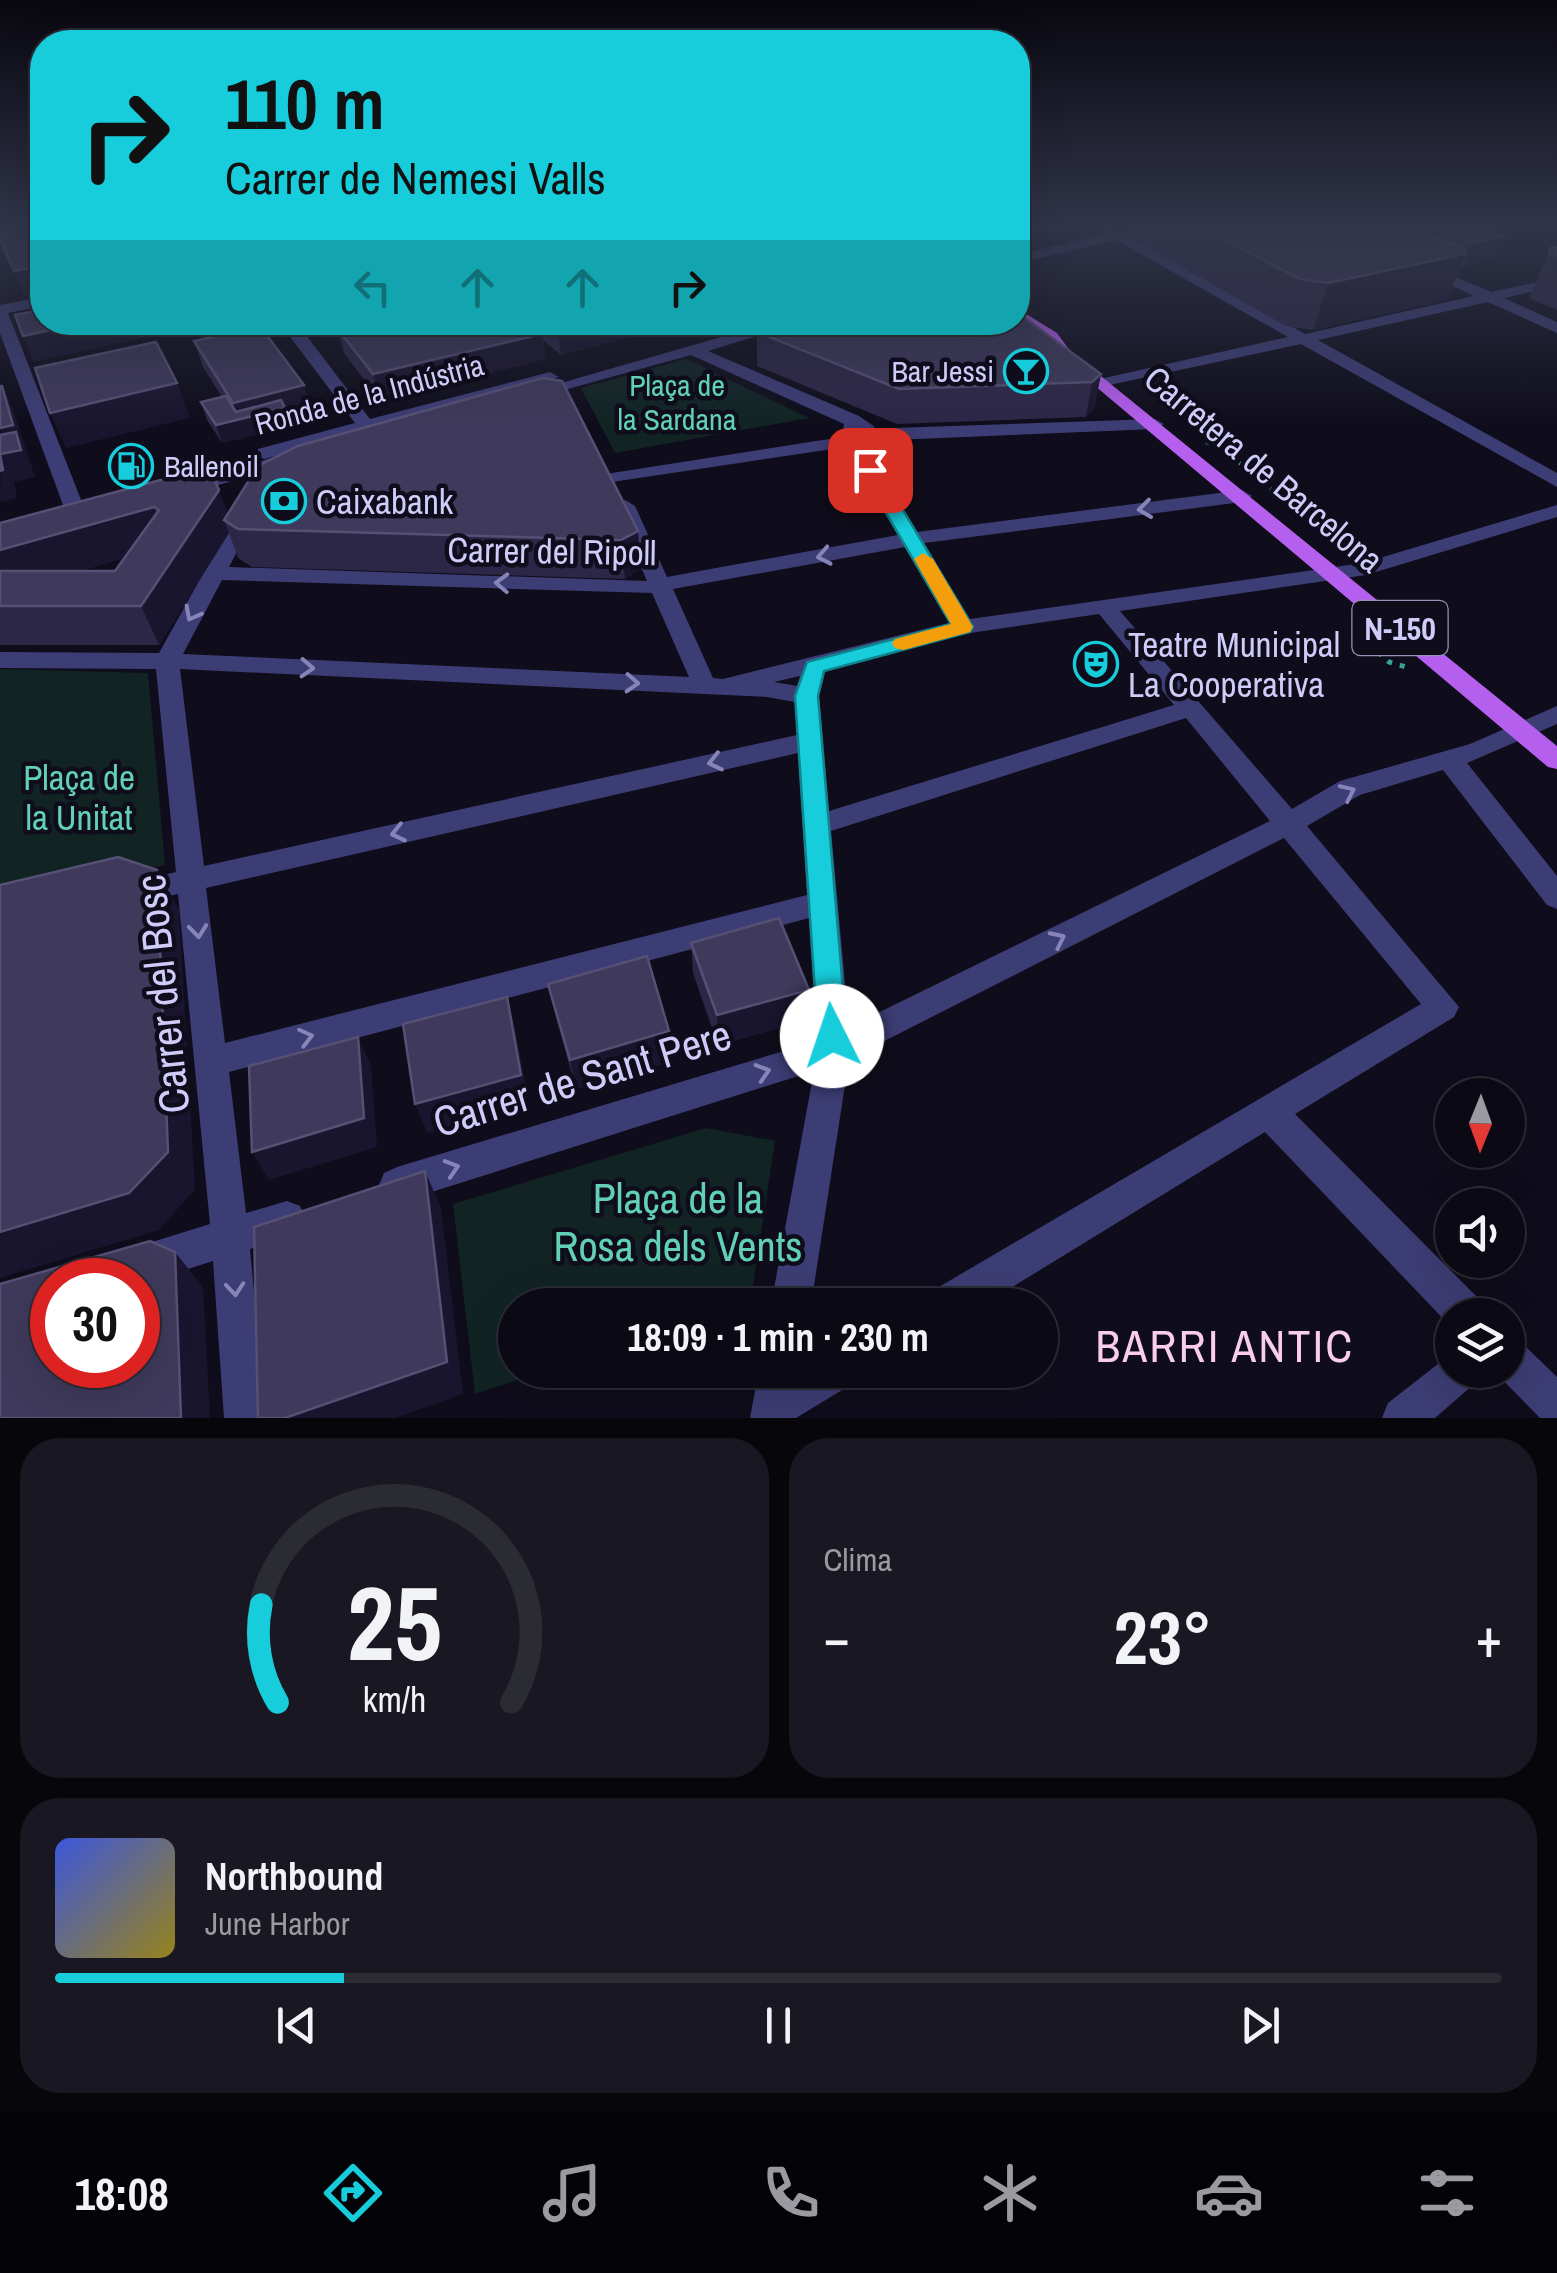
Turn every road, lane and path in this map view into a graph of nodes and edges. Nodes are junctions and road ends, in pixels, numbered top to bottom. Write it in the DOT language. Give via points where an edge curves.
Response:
graph roads {
  1 [pos="1221,293"];
  2 [pos="1480,293"];
  3 [pos="1510,293"];
  4 [pos="1490,298"];
  5 [pos="30,305"];
  6 [pos="0,311"];
  7 [pos="1030,322"];
  8 [pos="1557,328"];
  9 [pos="1030,333"];
  10 [pos="297,335"];
  11 [pos="705,335"];
  12 [pos="747,335"];
  13 [pos="1302,339"];
  14 [pos="692,350"];
  15 [pos="1062,350"];
  16 [pos="1106,383"];
  17 [pos="1154,424"];
  18 [pos="366,426"];
  19 [pos="852,430"];
  20 [pos="258,467"];
  21 [pos="1557,481"];
  22 [pos="1242,496"];
  23 [pos="72,511"];
  24 [pos="1557,511"];
  25 [pos="912,540"];
  26 [pos="214,573"];
  27 [pos="1333,573"];
  28 [pos="662,586"];
  29 [pos="1105,607"];
  30 [pos="963,627"];
  31 [pos="0,660"];
  32 [pos="167,661"];
  33 [pos="814,667"];
  34 [pos="714,687"];
  35 [pos="806,696"];
  36 [pos="1191,708"];
  37 [pos="1557,714"];
  38 [pos="1519,729"];
  39 [pos="810,741"];
  40 [pos="1450,758"];
  41 [pos="1557,760"];
  42 [pos="1290,823"];
  43 [pos="816,824"];
  44 [pos="192,880"];
  45 [pos="1557,897"];
  46 [pos="111,898"];
  47 [pos="822,904"];
  48 [pos="834,1050"];
  49 [pos="212,1061"];
  50 [pos="1269,1112"];
  51 [pos="362,1196"];
  52 [pos="324,1208"];
  53 [pos="230,1237"];
  54 [pos="160,1259"];
  55 [pos="793,1288"];
  56 [pos="974,1288"];
  57 [pos="1450,1298"];
  58 [pos="1525,1374"];
  59 [pos="799,1388"];
  60 [pos="1439,1388"];
  61 [pos="775,1399"];
  62 [pos="1557,1406"];
  63 [pos="245,1418"];
  64 [pos="1404,1418"];
  1 -- 13 [label="street"];
  2 -- 4 [label="street"];
  3 -- 4 [label="street"];
  4 -- 8 [label="street"];
  4 -- 13 [label="street"];
  5 -- 6 [label="street"];
  6 -- 23 [label="street"];
  7 -- 15 [label="main road, N-150"];
  9 -- 15 [label="main road, N-150"];
  10 -- 18 [label="street"];
  11 -- 18 [label="street, Ronda de la Indústria"];
  12 -- 14 [label="street, Ronda de la Indústria"];
  13 -- 16 [label="street"];
  13 -- 21 [label="street"];
  14 -- 19 [label="street"];
  14 -- 20 [label="street, Ronda de la Indústria" via="569,395"];
  15 -- 16 [label="main road, Carretera de Barcelona / N-150"];
  16 -- 17 [label="main road, Carretera de Barcelona / N-150"];
  17 -- 19 [label="street"];
  17 -- 22 [label="main road, Carretera de Barcelona / N-150"];
  18 -- 20 [label="street, Ronda de la Indústria" via="160,488"];
  19 -- 25 [label="street"];
  19 -- 28 [label="street" via="608,472"];
  20 -- 26 [label="street" via="262,492"];
  22 -- 25 [label="street, Carrer del Ripoll, one-way"];
  22 -- 27 [label="main road, Carretera de Barcelona / N-150"];
  24 -- 27 [label="street"];
  25 -- 28 [label="street, Carrer del Ripoll, one-way"];
  25 -- 30 [label="street"];
  28 -- 26 [label="street, Carrer del Ripoll, one-way"];
  26 -- 32 [label="street, one-way"];
  27 -- 29 [label="street"];
  27 -- 38 [label="main road, Carretera de Barcelona / N-150"];
  28 -- 34 [label="street"];
  29 -- 30 [label="street"];
  29 -- 36 [label="street"];
  30 -- 33 [label="street"];
  31 -- 32 [label="street"];
  32 -- 34 [label="street, one-way"];
  32 -- 44 [label="street, Carrer del Bosc"];
  33 -- 34 [label="street"];
  33 -- 35 [label="street"];
  34 -- 35 [label="street"];
  35 -- 39 [label="street"];
  36 -- 42 [label="street"];
  36 -- 43 [label="street"];
  37 -- 38 [label="street, Carrer de Sant Pere"];
  38 -- 40 [label="street, Carrer de Sant Pere"];
  38 -- 41 [label="main road, Carretera de Barcelona / N-150"];
  39 -- 43 [label="street"];
  39 -- 44 [label="street, one-way"];
  42 -- 40 [label="street, Carrer de Sant Pere, one-way" via="1350,788"];
  40 -- 45 [label="street"];
  48 -- 42 [label="street, Carrer de Sant Pere, one-way"];
  42 -- 50 [label="street" via="1443,1007"];
  43 -- 47 [label="street"];
  44 -- 46 [label="street"];
  44 -- 49 [label="street, Carrer del Bosc, one-way"];
  47 -- 48 [label="street"];
  49 -- 47 [label="street, one-way"];
  51 -- 48 [label="street, Carrer de Sant Pere, one-way"];
  48 -- 55 [label="street"];
  49 -- 53 [label="street, Carrer del Bosc"];
  50 -- 56 [label="street"];
  50 -- 57 [label="street"];
  52 -- 53 [label="street"];
  53 -- 54 [label="street"];
  53 -- 63 [label="street, Carrer del Bosc, one-way"];
  58 -- 62 [label="street"];
  59 -- 61 [label="street"];
  60 -- 64 [label="street"];
}
